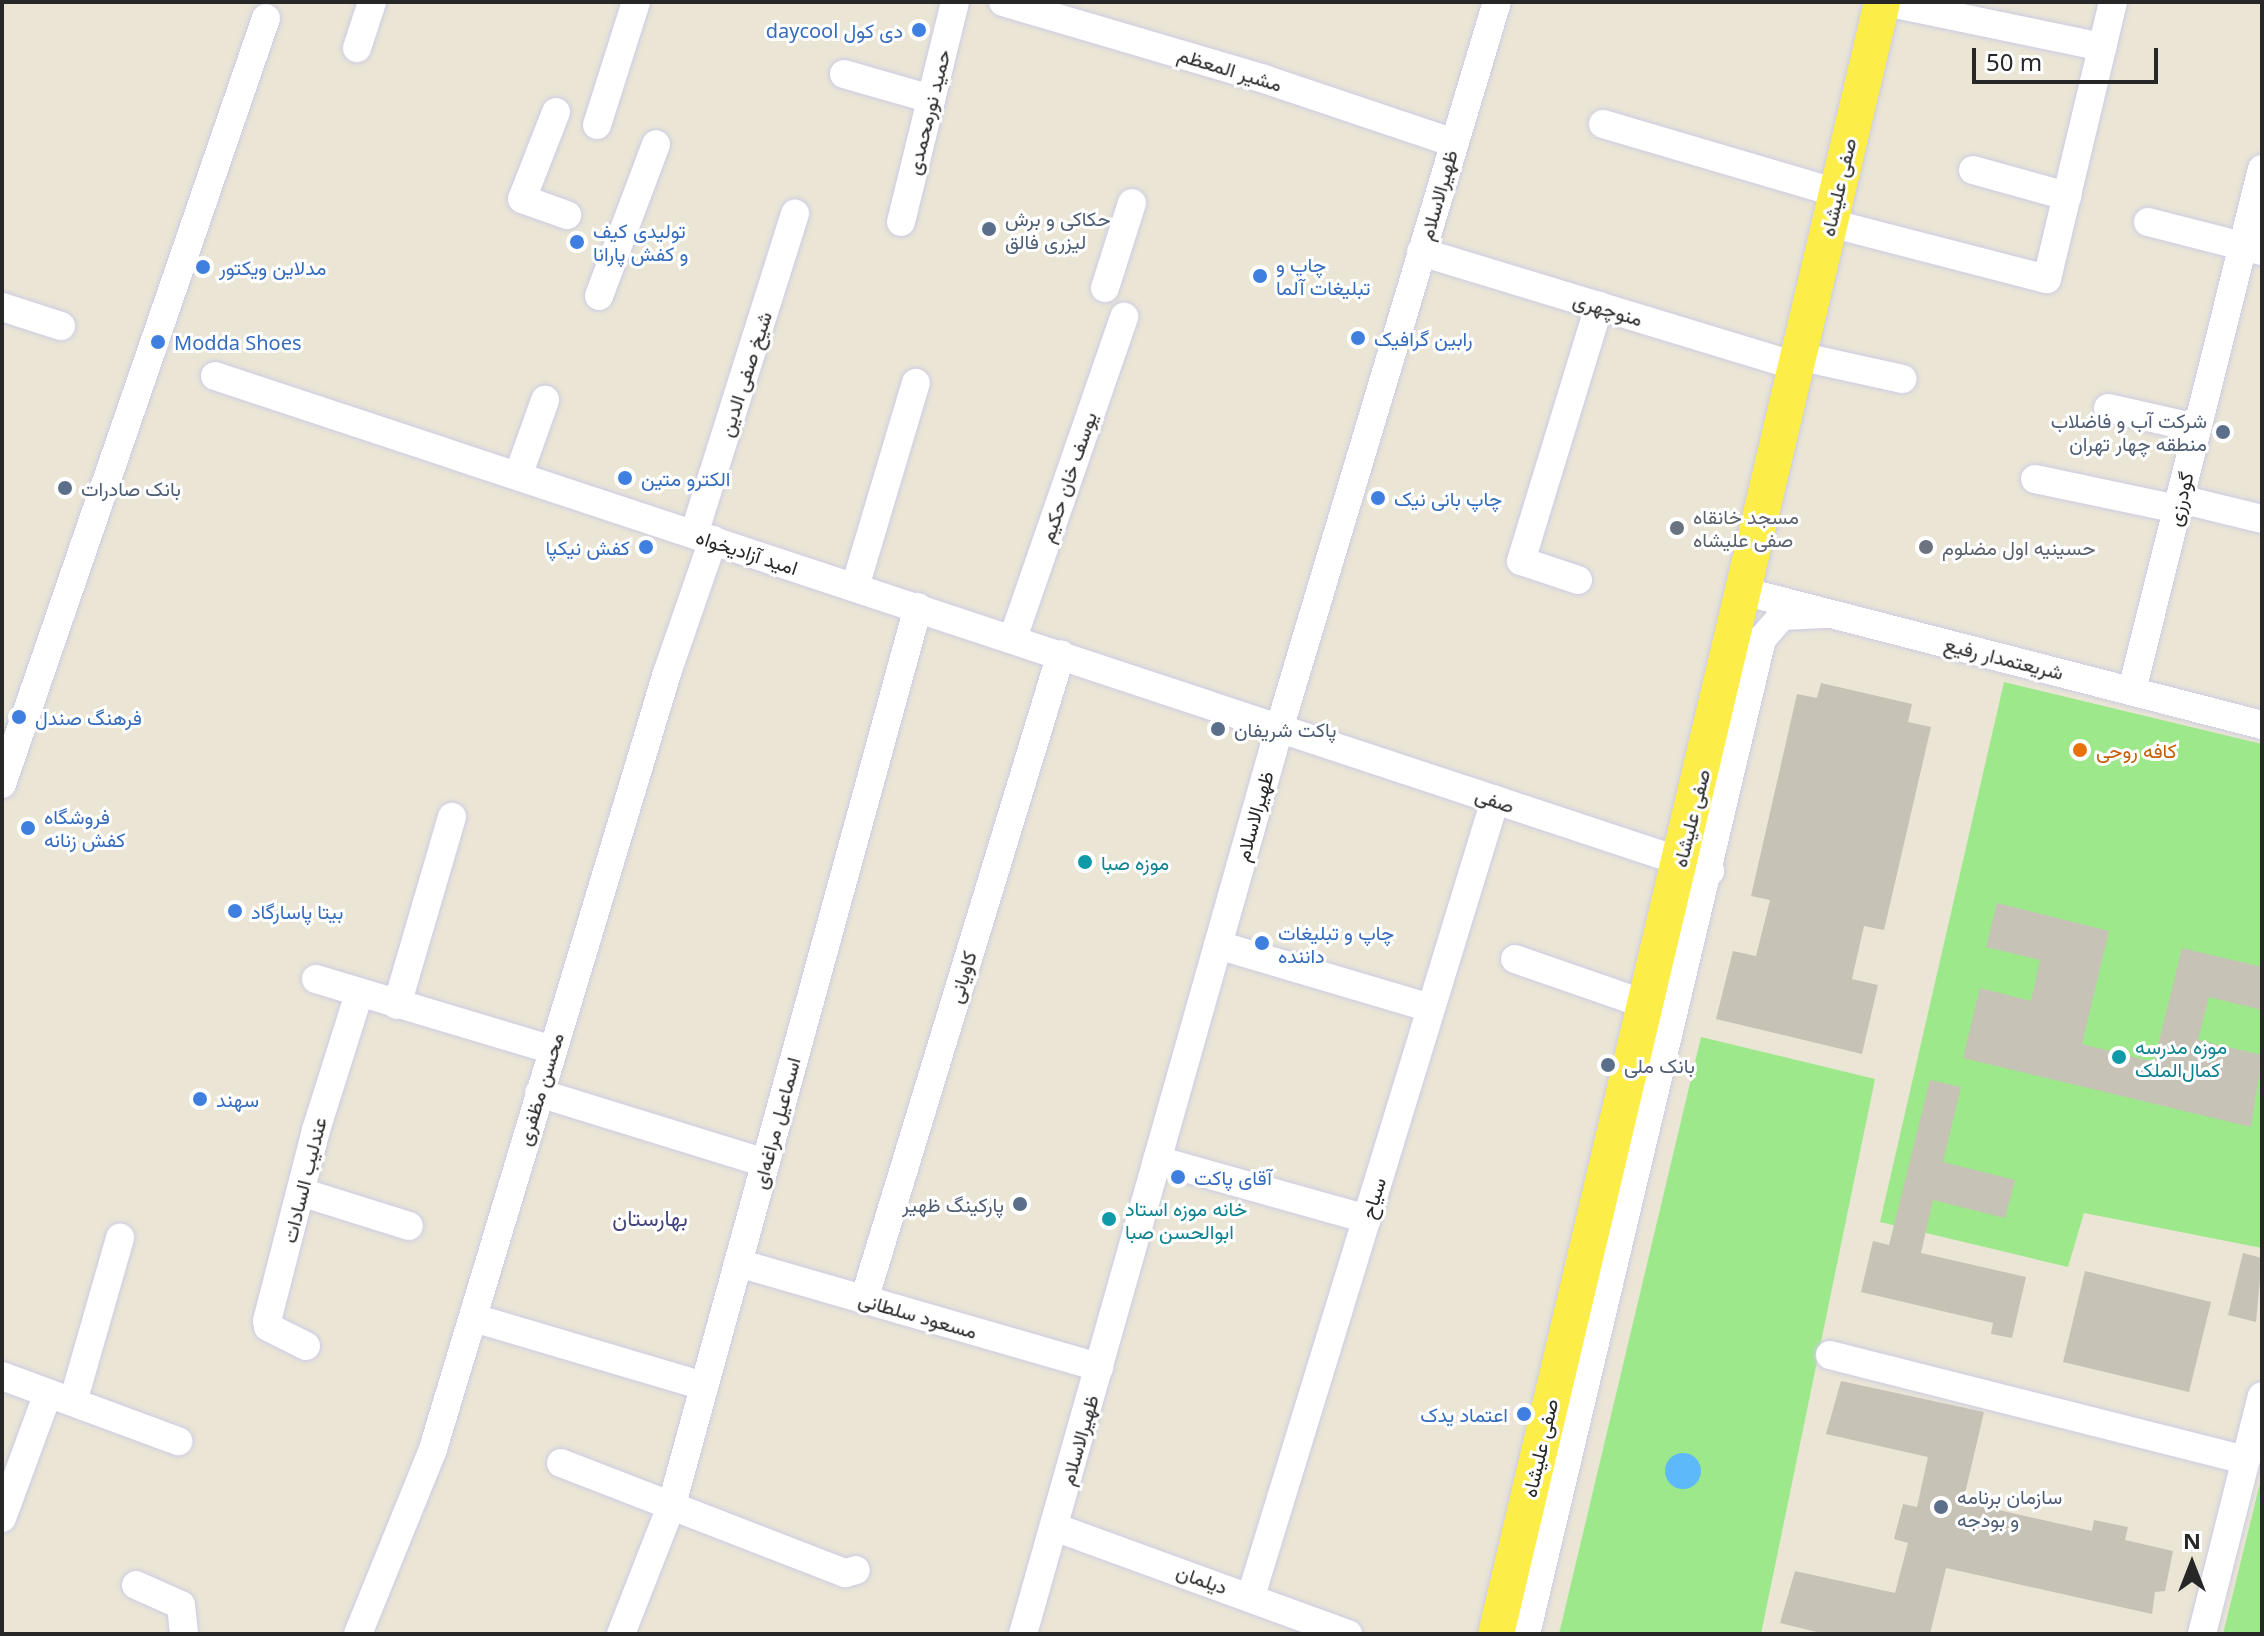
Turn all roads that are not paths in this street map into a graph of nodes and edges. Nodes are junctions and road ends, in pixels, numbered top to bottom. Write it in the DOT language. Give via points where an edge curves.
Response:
graph roads {
  1 [pos="372,2"];
  2 [pos="636,2"];
  3 [pos="955,2"];
  4 [pos="1003,2"];
  5 [pos="1497,2"];
  6 [pos="1884,2"];
  7 [pos="2113,2"];
  8 [pos="266,18"];
  9 [pos="2102,47"];
  10 [pos="357,48"];
  11 [pos="844,74"];
  12 [pos="931,99"];
  13 [pos="556,112"];
  14 [pos="1603,124"];
  15 [pos="597,125"];
  16 [pos="1454,143"];
  17 [pos="656,144"];
  18 [pos="2262,169"];
  19 [pos="1973,170"];
  20 [pos="2067,196"];
  21 [pos="1132,203"];
  22 [pos="1833,208"];
  23 [pos="795,214"];
  24 [pos="567,215"];
  25 [pos="901,222"];
  26 [pos="2148,222"];
  27 [pos="2252,249"];
  28 [pos="1421,252"];
  29 [pos="1105,288"];
  30 [pos="599,296"];
  31 [pos="1599,306"];
  32 [pos="2,307"];
  33 [pos="1124,317"];
  34 [pos="61,326"];
  35 [pos="1797,361"];
  36 [pos="215,376"];
  37 [pos="1903,379"];
  38 [pos="916,383"];
  39 [pos="545,400"];
  40 [pos="2108,408"];
  41 [pos="2197,428"];
  42 [pos="518,476"];
  43 [pos="2035,479"];
  44 [pos="2178,504"];
  45 [pos="2262,519"];
  46 [pos="704,537"];
  47 [pos="1578,580"];
  48 [pos="855,587"];
  49 [pos="1746,592"];
  50 [pos="918,607"];
  51 [pos="1824,614"];
  52 [pos="1013,638"];
  53 [pos="1061,654"];
  54 [pos="2132,690"];
  55 [pos="2262,725"];
  56 [pos="1280,726"];
  57 [pos="2,784"];
  58 [pos="1495,800"];
  59 [pos="452,817"];
  60 [pos="1695,866"];
  61 [pos="1218,945"];
  62 [pos="1515,959"];
  63 [pos="316,979"];
  64 [pos="359,994"];
  65 [pos="1645,1004"];
  66 [pos="397,1005"];
  67 [pos="1431,1008"];
  68 [pos="552,1050"];
  69 [pos="539,1093"];
  70 [pos="1157,1160"];
  71 [pos="765,1163"];
  72 [pos="301,1192"];
  73 [pos="1367,1219"];
  74 [pos="409,1226"];
  75 [pos="120,1238"];
  76 [pos="738,1263"];
  77 [pos="864,1300"];
  78 [pos="474,1318"];
  79 [pos="306,1346"];
  80 [pos="1830,1355"];
  81 [pos="1099,1367"];
  82 [pos="2,1376"];
  83 [pos="704,1386"];
  84 [pos="2262,1396"];
  85 [pos="61,1398"];
  86 [pos="178,1441"];
  87 [pos="2246,1460"];
  88 [pos="561,1463"];
  89 [pos="672,1504"];
  90 [pos="2,1518"];
  91 [pos="1054,1527"];
  92 [pos="856,1570"];
  93 [pos="136,1585"];
  94 [pos="1251,1596"];
  95 [pos="184,1634"];
  96 [pos="358,1634"];
  97 [pos="621,1634"];
  98 [pos="1023,1634"];
  99 [pos="1348,1634"];
  100 [pos="1496,1634"];
  101 [pos="1526,1634"];
  102 [pos="2202,1634"];
  1 -- 10 [label="street"];
  2 -- 15 [label="street"];
  3 -- 12 [label="street, حمید نورمحمدی"];
  4 -- 16 [label="street, مشیر المعظم" via="1264,79"];
  5 -- 16 [label="street, ظهیرالاسلام"];
  6 -- 9 [label="street"];
  6 -- 22 [label="main road, صفی علیشاه"];
  7 -- 9 [label="street"];
  8 -- 57 [label="street"];
  9 -- 20 [label="street"];
  11 -- 12 [label="street"];
  12 -- 25 [label="street, حمید نورمحمدی"];
  13 -- 24 [label="street" via="522,199"];
  14 -- 22 [label="street"];
  16 -- 28 [label="street, ظهیرالاسلام"];
  17 -- 30 [label="street"];
  18 -- 27 [label="street, گودرزی"];
  19 -- 20 [label="street"];
  20 -- 22 [label="street" via="2047,279"];
  21 -- 29 [label="street"];
  22 -- 35 [label="main road, صفی علیشاه"];
  23 -- 46 [label="street, شیخ صفی الدین"];
  26 -- 27 [label="street"];
  27 -- 41 [label="street, گودرزی"];
  28 -- 31 [label="street, منوچهری"];
  28 -- 56 [label="street, ظهیرالاسلام"];
  31 -- 35 [label="street, منوچهری"];
  31 -- 47 [label="street" via="1521,561"];
  32 -- 34 [label="street"];
  33 -- 52 [label="street, یوسف خان حکیم"];
  35 -- 37 [label="street, منوچهری"];
  35 -- 49 [label="main road, صفی علیشاه"];
  36 -- 42 [label="street, امید آزادیخواه"];
  38 -- 48 [label="street"];
  39 -- 42 [label="street"];
  40 -- 41 [label="street"];
  41 -- 44 [label="street, گودرزی"];
  42 -- 46 [label="street, امید آزادیخواه"];
  43 -- 44 [label="street"];
  44 -- 45 [label="street"];
  44 -- 54 [label="street, گودرزی"];
  46 -- 48 [label="street, امید آزادیخواه"];
  46 -- 68 [label="street, محسن مظفری"];
  48 -- 50 [label="street, امید آزادیخواه"];
  49 -- 51 [label="street, شریعتمدار رفیع"];
  49 -- 60 [label="main road, صفی علیشاه"];
  50 -- 52 [label="street, امید آزادیخواه"];
  50 -- 71 [label="street, اسماعیل مراغه‌ای"];
  51 -- 54 [label="street, شریعتمدار رفیع"];
  51 -- 60 [label="street, صفی علیشاه" via="1782,616 1762,639"];
  52 -- 53 [label="street, امید آزادیخواه"];
  53 -- 56 [label="street, امید آزادیخواه"];
  53 -- 77 [label="street, کاویانی"];
  54 -- 55 [label="street, شریعتمدار رفیع"];
  56 -- 58 [label="street, صفی"];
  56 -- 61 [label="street, ظهیرالاسلام"];
  58 -- 60 [label="street, صفی"];
  58 -- 67 [label="street, سیاح"];
  59 -- 66 [label="street"];
  60 -- 65 [label="main road, صفی علیشاه"];
  60 -- 101 [label="street, صفی علیشاه"];
  61 -- 67 [label="street"];
  61 -- 70 [label="street, ظهیرالاسلام"];
  62 -- 65 [label="street"];
  63 -- 64 [label="street"];
  64 -- 66 [label="street"];
  64 -- 72 [label="street, عندلیب السادات"];
  65 -- 100 [label="main road, صفی علیشاه"];
  66 -- 68 [label="street"];
  67 -- 73 [label="street, سیاح"];
  68 -- 69 [label="street, محسن مظفری"];
  69 -- 71 [label="street"];
  69 -- 78 [label="street, محسن مظفری"];
  70 -- 73 [label="street"];
  70 -- 81 [label="street, ظهیرالاسلام"];
  71 -- 76 [label="street, اسماعیل مراغه‌ای"];
  72 -- 74 [label="street"];
  72 -- 79 [label="street, عندلیب السادات" via="267,1321 268,1327"];
  73 -- 94 [label="street, سیاح"];
  75 -- 85 [label="street"];
  76 -- 77 [label="street, مسعود سلطانی"];
  76 -- 83 [label="street, اسماعیل مراغه‌ای"];
  77 -- 81 [label="street, مسعود سلطانی"];
  78 -- 83 [label="street"];
  78 -- 96 [label="street, محسن مظفری" via="433,1449"];
  80 -- 87 [label="street"];
  81 -- 91 [label="street, ظهیرالاسلام"];
  82 -- 85 [label="street"];
  83 -- 89 [label="street, اسماعیل مراغه‌ای"];
  84 -- 87 [label="street"];
  85 -- 86 [label="street"];
  85 -- 90 [label="street"];
  87 -- 102 [label="street"];
  88 -- 89 [label="street"];
  89 -- 92 [label="street" via="845,1573"];
  89 -- 97 [label="street, اسماعیل مراغه‌ای"];
  91 -- 94 [label="street, دیلمان"];
  91 -- 98 [label="street, ظهیرالاسلام"];
  93 -- 95 [label="street" via="181,1605"];
  94 -- 99 [label="street, دیلمان"];
}
